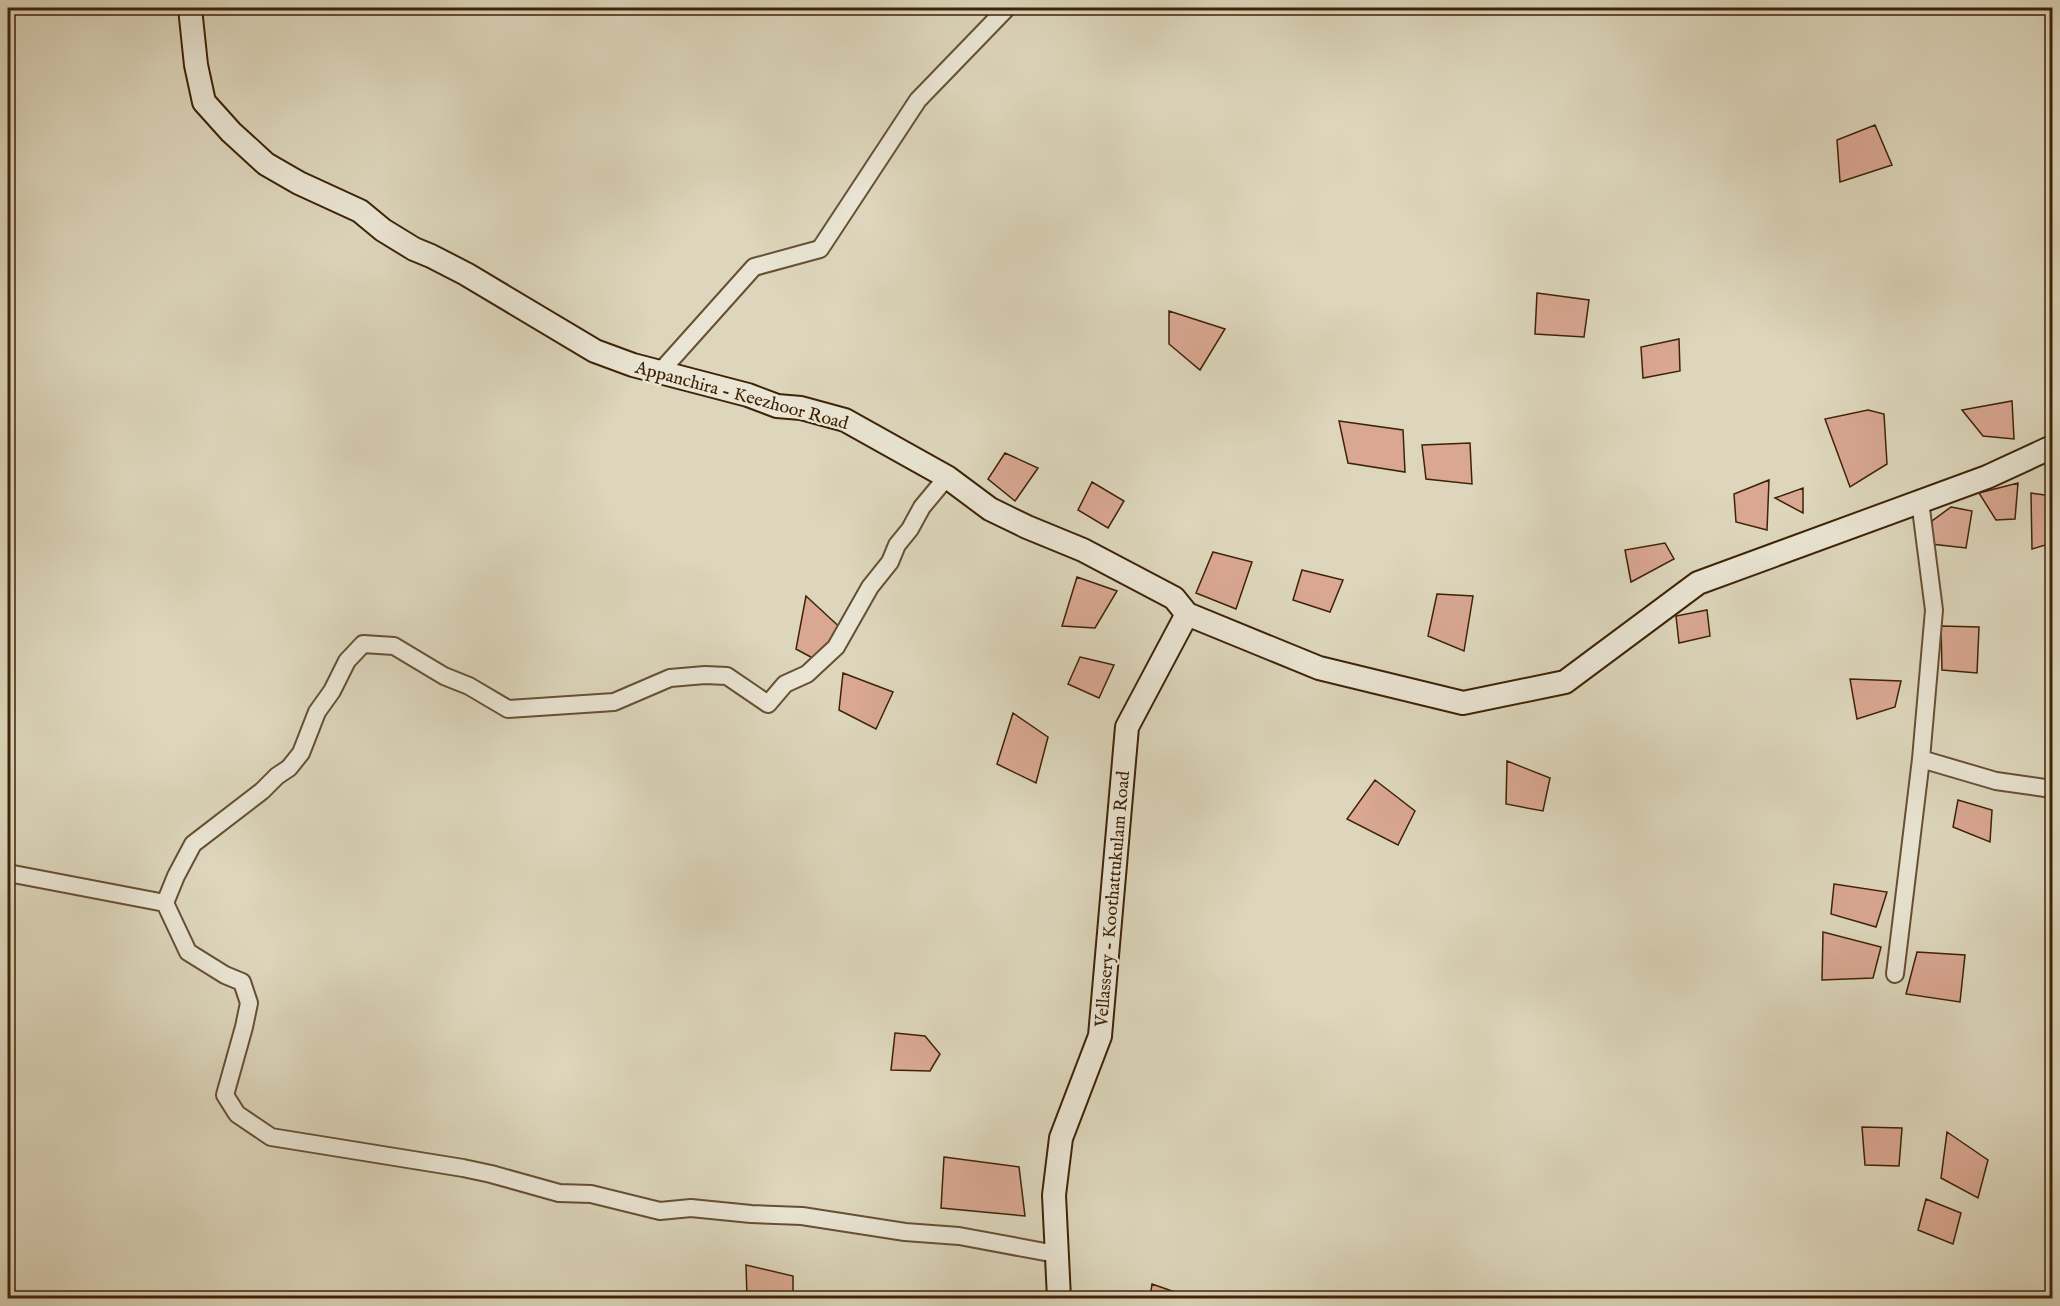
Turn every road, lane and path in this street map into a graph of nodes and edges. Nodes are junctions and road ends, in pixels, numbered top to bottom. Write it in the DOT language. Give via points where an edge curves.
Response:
graph roads {
  1 [pos="189,8"];
  2 [pos="1007,8"];
  3 [pos="660,372"];
  4 [pos="2052,447"];
  5 [pos="947,477"];
  6 [pos="1920,501"];
  7 [pos="1187,614"];
  8 [pos="1921,759"];
  9 [pos="2052,789"];
  10 [pos="8,873"];
  11 [pos="165,903"];
  12 [pos="1895,974"];
  13 [pos="1056,1252"];
  14 [pos="1059,1299"];
  1 -- 3 [label="main road, Appanchira - Keezhoor Road" via="204,102 266,164 360,211 414,249 466,274 595,351"];
  2 -- 3 [label="street" via="918,100 820,249 753,267"];
  3 -- 5 [label="main road, Appanchira - Keezhoor Road" via="748,394 777,406 845,420"];
  4 -- 6 [label="main road" via="1987,477"];
  5 -- 7 [label="main road, Appanchira - Keezhoor Road" via="990,509 1083,550 1174,598"];
  5 -- 11 [label="street" via="897,545 836,647 807,674 785,684 768,704 727,676 705,675 670,678 614,702 507,709 394,646 363,644 347,661 317,712 301,753 262,791 193,844"];
  6 -- 7 [label="main road" via="1698,583 1565,682 1463,704 1319,668"];
  6 -- 8 [label="street" via="1934,610"];
  7 -- 13 [label="main road, Vellassery - Koothattukulam Road" via="1127,727 1100,1036 1061,1138 1054,1195"];
  8 -- 9 [label="street" via="1996,781"];
  8 -- 12 [label="street"];
  10 -- 11 [label="street"];
  11 -- 13 [label="street" via="188,952 242,982 249,1003 225,1095 237,1114 272,1137 463,1168 559,1193 591,1194 660,1211 692,1208 802,1216"];
  13 -- 14 [label="main road, Vellassery - Koothattukulam Road"];
}
